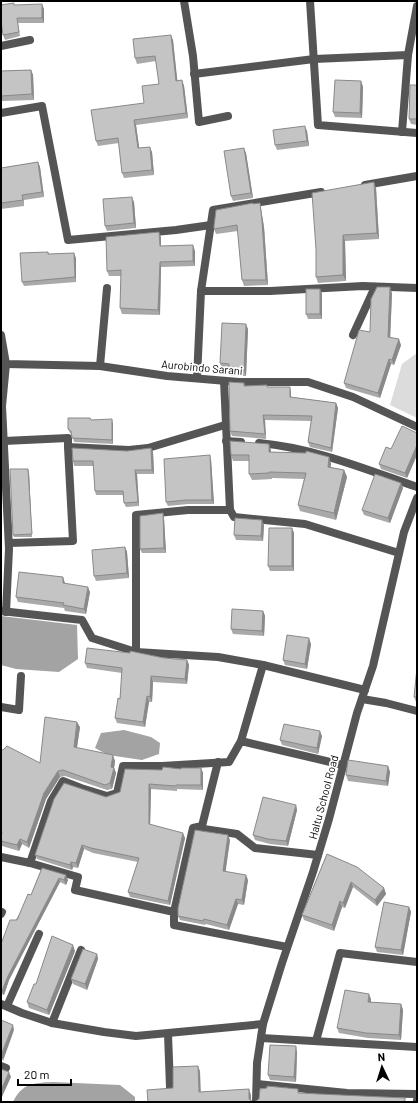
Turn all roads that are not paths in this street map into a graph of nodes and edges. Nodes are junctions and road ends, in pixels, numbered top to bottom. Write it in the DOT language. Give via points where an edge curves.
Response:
graph roads {
  1 [pos="184,1"];
  2 [pos="310,1"];
  3 [pos="417,8"];
  4 [pos="30,40"];
  5 [pos="1,46"];
  6 [pos="408,55"];
  7 [pos="314,59"];
  8 [pos="194,74"];
  9 [pos="1,113"];
  10 [pos="228,116"];
  11 [pos="402,132"];
  12 [pos="417,133"];
  13 [pos="417,176"];
  14 [pos="357,186"];
  15 [pos="327,191"];
  16 [pos="211,224"];
  17 [pos="375,287"];
  18 [pos="107,288"];
  19 [pos="417,288"];
  20 [pos="201,291"];
  21 [pos="353,334"];
  22 [pos="1,335"];
  23 [pos="4,365"];
  24 [pos="100,366"];
  25 [pos="197,378"];
  26 [pos="224,381"];
  27 [pos="226,424"];
  28 [pos="417,427"];
  29 [pos="4,441"];
  30 [pos="226,441"];
  31 [pos="68,447"];
  32 [pos="417,487"];
  33 [pos="417,498"];
  34 [pos="230,510"];
  35 [pos="9,542"];
  36 [pos="399,553"];
  37 [pos="3,611"];
  38 [pos="136,652"];
  39 [pos="263,665"];
  40 [pos="21,676"];
  41 [pos="365,690"];
  42 [pos="362,699"];
  43 [pos="1,707"];
  44 [pos="417,711"];
  45 [pos="241,741"];
  46 [pos="218,762"];
  47 [pos="344,765"];
  48 [pos="193,828"];
  49 [pos="318,855"];
  50 [pos="1,857"];
  51 [pos="30,863"];
  52 [pos="174,912"];
  53 [pos="38,934"];
  54 [pos="287,947"];
  55 [pos="81,950"];
  56 [pos="417,962"];
  57 [pos="4,1005"];
  58 [pos="52,1023"];
  59 [pos="263,1024"];
  60 [pos="168,1034"];
  61 [pos="261,1038"];
  62 [pos="316,1041"];
  63 [pos="417,1047"];
  64 [pos="257,1084"];
  65 [pos="170,1087"];
  66 [pos="417,1094"];
  67 [pos="256,1102"];
  1 -- 8 [label="street"];
  2 -- 7 [label="street"];
  3 -- 6 [label="street"];
  4 -- 5 [label="street"];
  6 -- 7 [label="street"];
  6 -- 11 [label="street"];
  7 -- 8 [label="street"];
  7 -- 11 [label="street" via="318,125"];
  8 -- 10 [label="street" via="199,122"];
  9 -- 16 [label="street" via="42,106 68,240 176,230"];
  11 -- 12 [label="street"];
  13 -- 14 [label="street"];
  15 -- 16 [label="street" via="214,210"];
  16 -- 20 [label="street"];
  17 -- 19 [label="street"];
  17 -- 20 [label="street"];
  17 -- 21 [label="street"];
  18 -- 24 [label="street"];
  20 -- 25 [label="street"];
  22 -- 23 [label="street"];
  23 -- 24 [label="street, Aurobindo Sarani"];
  23 -- 29 [label="street"];
  24 -- 25 [label="street, Aurobindo Sarani"];
  25 -- 26 [label="street, Aurobindo Sarani"];
  26 -- 27 [label="street"];
  26 -- 28 [label="street, Aurobindo Sarani" via="308,382 353,397"];
  27 -- 30 [label="street"];
  27 -- 31 [label="street" via="148,448 129,450"];
  29 -- 31 [label="street" via="68,438"];
  29 -- 35 [label="street"];
  30 -- 32 [label="street" via="283,446 326,456"];
  30 -- 34 [label="street"];
  31 -- 35 [label="street" via="73,541"];
  33 -- 36 [label="street, Haltu School Road"];
  34 -- 36 [label="street" via="234,517 305,524"];
  34 -- 38 [label="street" via="188,510 136,515"];
  35 -- 37 [label="street"];
  36 -- 41 [label="street, Haltu School Road"];
  37 -- 38 [label="street" via="82,620 92,638"];
  38 -- 39 [label="street" via="218,657"];
  39 -- 41 [label="street"];
  39 -- 45 [label="street"];
  40 -- 43 [label="street" via="19,710"];
  41 -- 42 [label="street, Haltu School Road"];
  42 -- 44 [label="street" via="386,702"];
  42 -- 47 [label="street, Haltu School Road"];
  45 -- 46 [label="street" via="229,762"];
  45 -- 47 [label="street"];
  46 -- 48 [label="street" via="202,826"];
  46 -- 51 [label="street" via="123,766 117,793 107,796 63,781 51,801"];
  47 -- 49 [label="street, Haltu School Road"];
  48 -- 49 [label="street" via="238,834 254,848"];
  48 -- 52 [label="street"];
  49 -- 54 [label="street, Haltu School Road"];
  50 -- 51 [label="street"];
  51 -- 52 [label="street" via="78,877 75,890"];
  52 -- 54 [label="street" via="174,925"];
  53 -- 57 [label="street"];
  54 -- 59 [label="street, Haltu School Road"];
  55 -- 58 [label="street"];
  56 -- 62 [label="street" via="340,953"];
  57 -- 58 [label="street"];
  58 -- 60 [label="street" via="136,1036"];
  59 -- 60 [label="street"];
  59 -- 61 [label="street, Haltu School Road"];
  60 -- 65 [label="street"];
  61 -- 62 [label="street"];
  61 -- 64 [label="street, Haltu School Road"];
  62 -- 63 [label="street"];
  64 -- 66 [label="street" via="347,1093"];
  64 -- 67 [label="street, Haltu School Road"];
}
